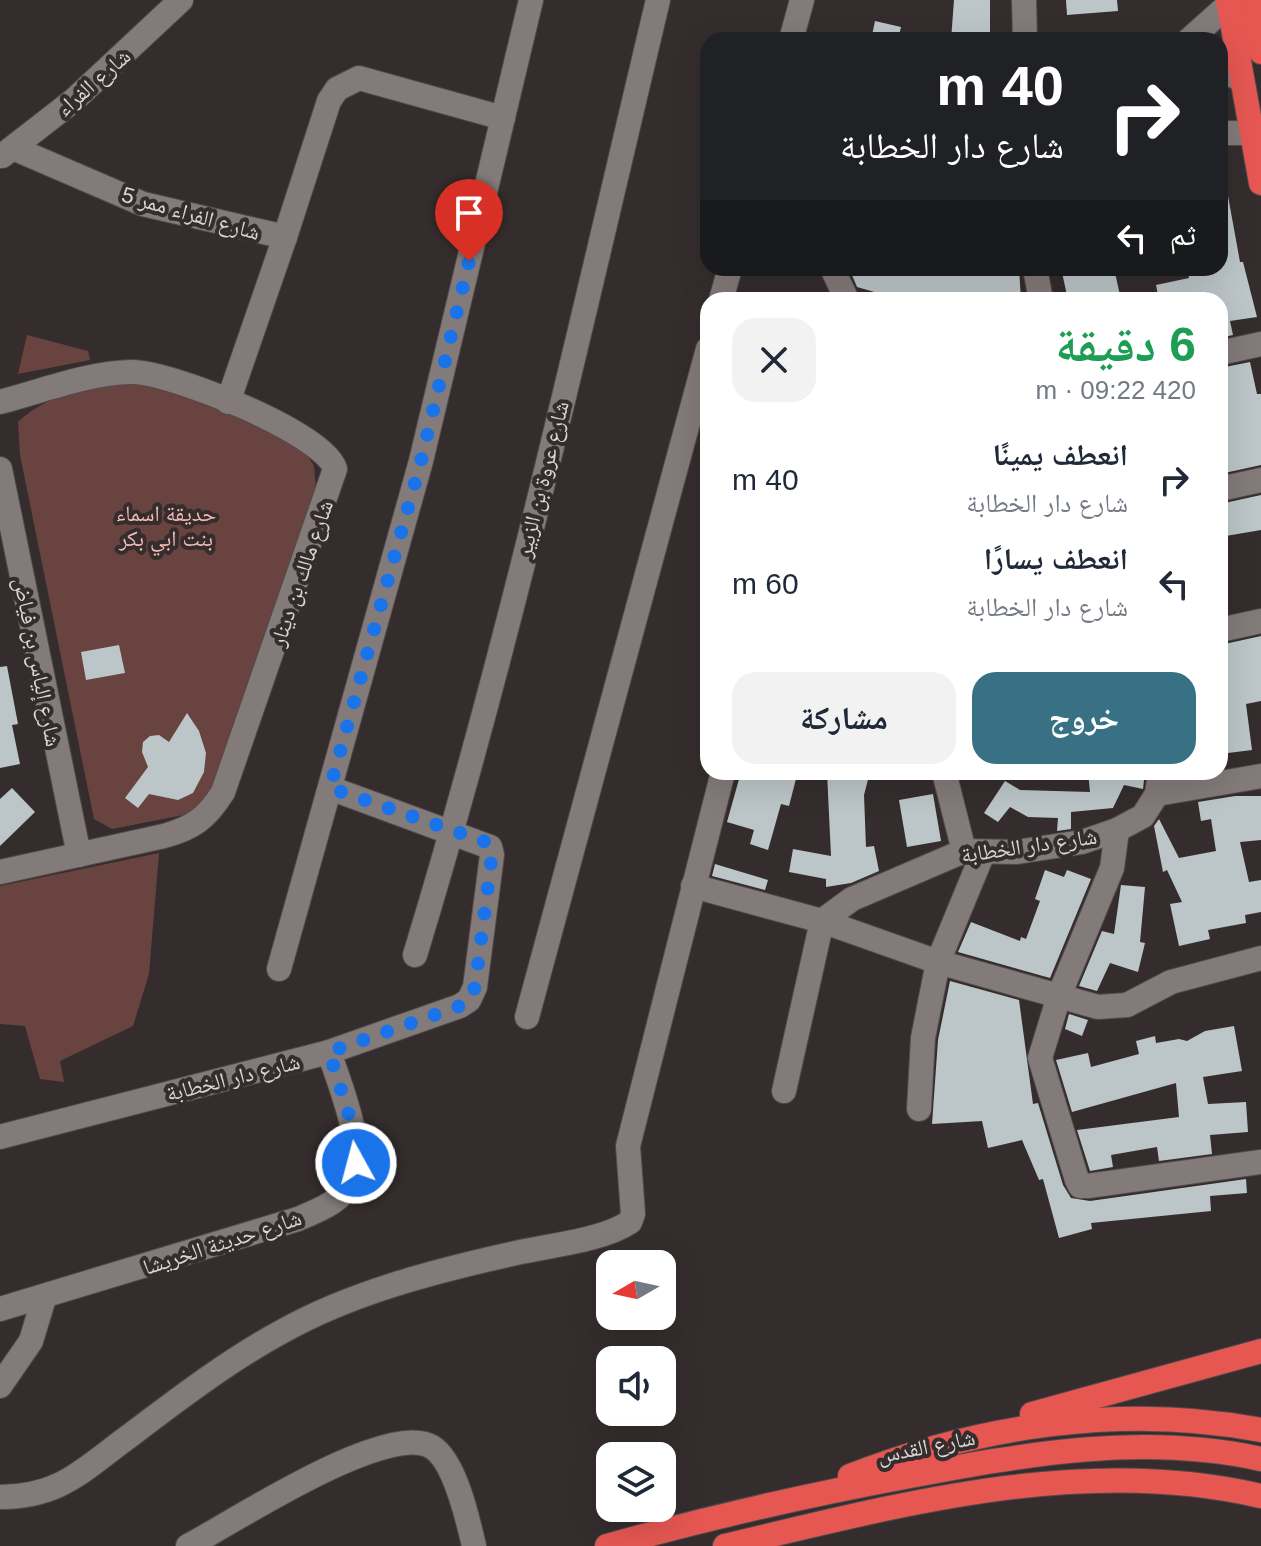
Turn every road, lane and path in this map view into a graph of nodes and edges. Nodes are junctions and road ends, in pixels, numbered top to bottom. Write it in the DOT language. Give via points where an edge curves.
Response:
graph roads {
  1 [pos="181,0"];
  2 [pos="531,0"];
  3 [pos="658,0"];
  4 [pos="802,0"];
  5 [pos="1024,0"];
  6 [pos="1236,2"];
  7 [pos="793,32"];
  8 [pos="1025,32"];
  9 [pos="1199,32"];
  10 [pos="1261,52"];
  11 [pos="1230,74"];
  12 [pos="503,118"];
  13 [pos="1228,133"];
  14 [pos="1251,133"];
  15 [pos="7,153"];
  16 [pos="1261,183"];
  17 [pos="285,237"];
  18 [pos="1261,344"];
  19 [pos="1228,351"];
  20 [pos="700,379"];
  21 [pos="0,402"];
  22 [pos="228,402"];
  23 [pos="0,469"];
  24 [pos="1261,480"];
  25 [pos="1228,487"];
  26 [pos="1261,621"];
  27 [pos="1228,628"];
  28 [pos="1261,776"];
  29 [pos="1228,778"];
  30 [pos="721,780"];
  31 [pos="947,780"];
  32 [pos="1202,780"];
  33 [pos="1158,783"];
  34 [pos="330,788"];
  35 [pos="1117,830"];
  36 [pos="453,831"];
  37 [pos="973,852"];
  38 [pos="79,855"];
  39 [pos="0,872"];
  40 [pos="693,886"];
  41 [pos="822,921"];
  42 [pos="415,955"];
  43 [pos="1261,958"];
  44 [pos="938,962"];
  45 [pos="279,969"];
  46 [pos="1059,996"];
  47 [pos="527,1017"];
  48 [pos="329,1052"];
  49 [pos="784,1091"];
  50 [pos="919,1109"];
  51 [pos="0,1137"];
  52 [pos="1261,1162"];
  53 [pos="44,1298"];
  54 [pos="0,1309"];
  55 [pos="1261,1351"];
  56 [pos="0,1386"];
  57 [pos="1261,1430"];
  58 [pos="908,1453"];
  59 [pos="1261,1459"];
  60 [pos="800,1496"];
  61 [pos="1261,1496"];
  62 [pos="0,1497"];
  63 [pos="188,1546"];
  64 [pos="474,1546"];
  65 [pos="607,1546"];
  66 [pos="725,1546"];
  1 -- 15 [label="street, شارع الفراء" via="126,55"];
  2 -- 12 [label="street"];
  3 -- 36 [label="street, شارع عروة بن الزبير"];
  4 -- 7 [label="street"];
  5 -- 8 [label="street"];
  6 -- 9 [label="street"];
  6 -- 10 [label="highway"];
  6 -- 11 [label="highway"];
  11 -- 14 [label="highway"];
  12 -- 17 [label="street, شارع الفراء ممر 5" via="359,78 346,82 329,101"];
  12 -- 34 [label="street" via="421,461"];
  13 -- 14 [label="street"];
  14 -- 16 [label="highway"];
  15 -- 17 [label="street, شارع الفراء ممر 5" via="143,204"];
  17 -- 22 [label="street"];
  18 -- 19 [label="street"];
  20 -- 47 [label="street"];
  21 -- 22 [label="street, شارع مالك بن دينار" via="128,372 180,380"];
  22 -- 38 [label="street, شارع مالك بن دينار" via="323,450 332,460 334,479 223,792 209,815 190,828"];
  23 -- 38 [label="street, شارع إلياس بن فياض"];
  24 -- 25 [label="street"];
  26 -- 27 [label="street"];
  28 -- 29 [label="street"];
  30 -- 40 [label="street"];
  31 -- 37 [label="street"];
  32 -- 33 [label="street"];
  33 -- 35 [label="street, شارع دار الخطابة" via="1143,816"];
  34 -- 36 [label="street, شارع دار الخطابة"];
  34 -- 45 [label="street"];
  35 -- 37 [label="street, شارع دار الخطابة" via="1082,842"];
  35 -- 46 [label="street" via="1112,868"];
  36 -- 42 [label="street, شارع عروة بن الزبير"];
  36 -- 48 [label="street, شارع دار الخطابة" via="486,842 492,855 469,1000 438,1016"];
  37 -- 41 [label="street, شارع دار الخطابة" via="852,899"];
  37 -- 44 [label="street"];
  38 -- 39 [label="street, شارع مالك بن دينار"];
  40 -- 41 [label="street"];
  40 -- 62 [label="street" via="628,1146 630,1222 410,1280 322,1313 227,1368 80,1476 48,1491"];
  41 -- 44 [label="street"];
  41 -- 49 [label="street"];
  43 -- 46 [label="street" via="1171,982 1127,1005 1098,1007"];
  44 -- 46 [label="street"];
  44 -- 50 [label="street" via="923,1038"];
  46 -- 52 [label="street" via="1040,1058 1080,1186"];
  48 -- 51 [label="street, شارع دار الخطابة"];
  48 -- 53 [label="street, شارع حديثة الخريشا" via="353,1128 356,1163 347,1189 329,1205"];
  53 -- 54 [label="street, شارع حديثة الخريشا"];
  53 -- 56 [label="street" via="31,1341"];
  55 -- 58 [label="highway" via="986,1426"];
  57 -- 58 [label="highway" via="1125,1418 1035,1425"];
  58 -- 60 [label="highway"];
  59 -- 60 [label="highway, شارع القدس" via="1166,1446 1106,1446 1003,1458"];
  60 -- 65 [label="highway, شارع القدس"];
  61 -- 66 [label="highway" via="1213,1484 1107,1478 1037,1484 850,1517"];
  63 -- 64 [label="street" via="327,1468 413,1442 441,1454"];
}
